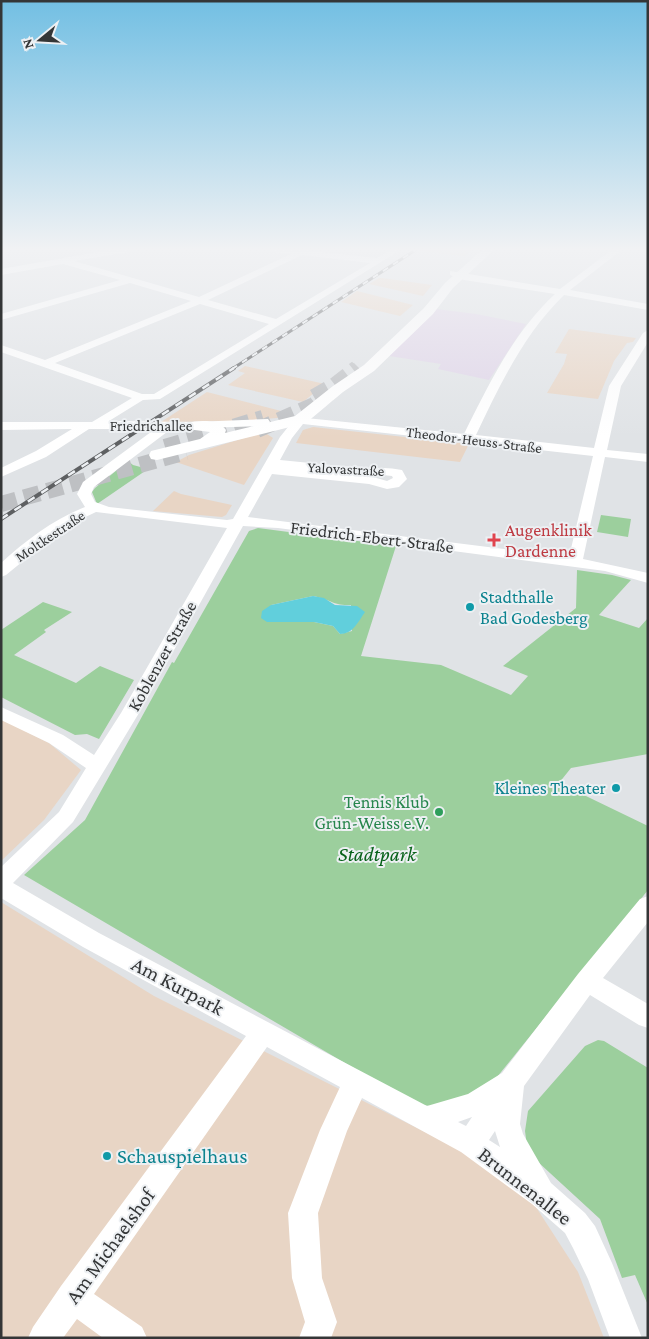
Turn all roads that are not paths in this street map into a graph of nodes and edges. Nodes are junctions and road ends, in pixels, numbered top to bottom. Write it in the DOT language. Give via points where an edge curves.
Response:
graph roads {
  1 [pos="20,311"];
  2 [pos="173,311"];
  3 [pos="236,311"];
  4 [pos="296,311"];
  5 [pos="419,311"];
  6 [pos="543,311"];
  7 [pos="1,317"];
  8 [pos="277,323"];
  9 [pos="648,333"];
  10 [pos="1,348"];
  11 [pos="47,363"];
  12 [pos="141,396"];
  13 [pos="302,419"];
  14 [pos="1,426"];
  15 [pos="89,426"];
  16 [pos="169,426"];
  17 [pos="193,426"];
  18 [pos="259,426"];
  19 [pos="286,437"];
  20 [pos="208,439"];
  21 [pos="468,439"];
  22 [pos="599,454"];
  23 [pos="648,458"];
  24 [pos="269,466"];
  25 [pos="1,472"];
  26 [pos="94,508"];
  27 [pos="236,523"];
  28 [pos="575,562"];
  29 [pos="1,572"];
  30 [pos="648,578"];
  31 [pos="1,712"];
  32 [pos="97,765"];
  33 [pos="1,881"];
  34 [pos="1,887"];
  35 [pos="648,905"];
  36 [pos="587,981"];
  37 [pos="648,1017"];
  38 [pos="263,1031"];
  39 [pos="513,1080"];
  40 [pos="356,1082"];
  41 [pos="425,1118"];
  42 [pos="471,1144"];
  43 [pos="542,1194"];
  44 [pos="72,1298"];
  45 [pos="316,1324"];
  46 [pos="44,1338"];
  47 [pos="131,1338"];
  48 [pos="626,1338"];
  1 -- 7 [label="street"];
  2 -- 11 [label="street"];
  3 -- 8 [label="street"];
  4 -- 8 [label="street"];
  5 -- 13 [label="main road, Koblenzer Straße"];
  6 -- 21 [label="street" via="498,377"];
  8 -- 12 [label="street" via="164,394"];
  9 -- 22 [label="street" via="615,386"];
  10 -- 11 [label="street"];
  11 -- 12 [label="street"];
  12 -- 15 [label="street"];
  13 -- 18 [label="main road"];
  13 -- 19 [label="street, Koblenzer Straße"];
  13 -- 21 [label="street, Theodor-Heuss-Straße"];
  14 -- 15 [label="street, Friedrichallee"];
  15 -- 16 [label="street, Friedrichallee"];
  15 -- 25 [label="street" via="41,454"];
  16 -- 17 [label="street, Friedrichallee"];
  16 -- 26 [label="street, Moltkestraße" via="88,485 84,499"];
  17 -- 18 [label="street, Friedrichallee"];
  17 -- 20 [label="main road" via="218,430"];
  18 -- 19 [label="main road"];
  18 -- 20 [label="main road"];
  18 -- 20 [label="main road" via="157,454"];
  19 -- 24 [label="street, Koblenzer Straße"];
  21 -- 22 [label="street, Theodor-Heuss-Straße"];
  22 -- 23 [label="street, Theodor-Heuss-Straße"];
  22 -- 28 [label="street"];
  24 -- 24 [label="street, Yalovastraße" via="387,485 400,479 397,473 388,471 371,473"];
  24 -- 27 [label="street, Koblenzer Straße"];
  26 -- 27 [label="street, Friedrich-Ebert-Straße"];
  26 -- 29 [label="street, Moltkestraße" via="75,516"];
  27 -- 28 [label="street, Friedrich-Ebert-Straße" via="278,524"];
  27 -- 32 [label="street, Koblenzer Straße" via="130,713"];
  28 -- 30 [label="street, Friedrich-Ebert-Straße"];
  31 -- 32 [label="street" via="56,739"];
  32 -- 33 [label="street, Koblenzer Straße" via="66,817"];
  34 -- 38 [label="street, Am Kurpark" via="46,916"];
  35 -- 36 [label="street"];
  36 -- 37 [label="street"];
  36 -- 39 [label="street"];
  38 -- 40 [label="street, Am Kurpark"];
  38 -- 44 [label="street, Am Michaelshof"];
  39 -- 41 [label="street" via="475,1104"];
  39 -- 42 [label="street"];
  39 -- 43 [label="street" via="506,1124 511,1140"];
  40 -- 41 [label="street, Am Kurpark"];
  40 -- 45 [label="street" via="303,1212 307,1278"];
  41 -- 42 [label="street, Am Kurpark"];
  42 -- 43 [label="street, Brunnenallee"];
  43 -- 48 [label="street, Brunnenallee" via="575,1223 584,1237"];
  44 -- 46 [label="street, Am Michaelshof"];
  44 -- 47 [label="street"];
}
